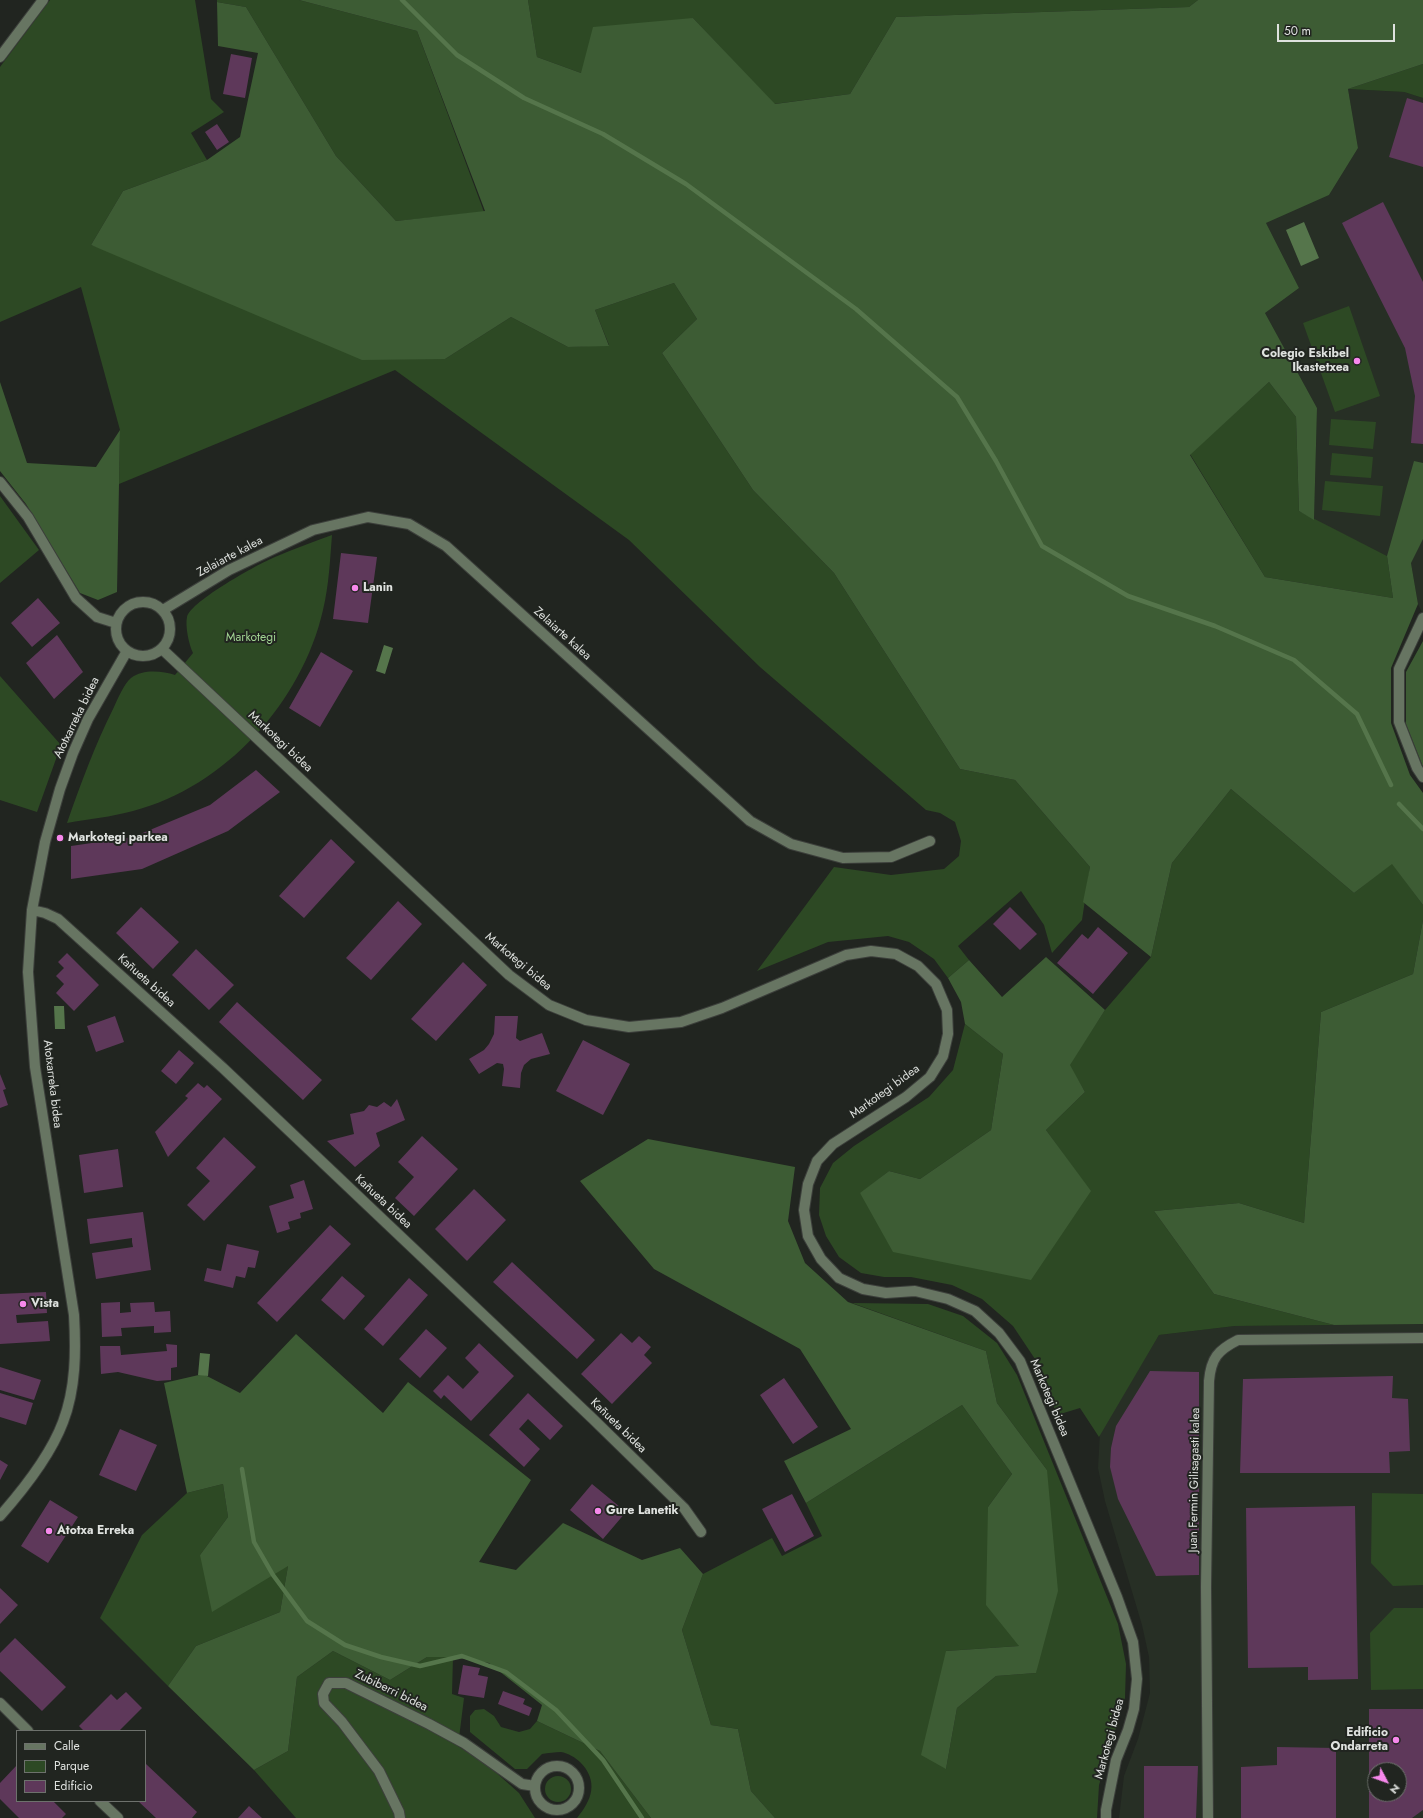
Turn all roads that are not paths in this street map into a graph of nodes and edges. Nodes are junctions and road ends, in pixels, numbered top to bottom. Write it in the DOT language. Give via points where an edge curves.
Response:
graph roads {
  1 [pos="43,0"];
  2 [pos="0,57"];
  3 [pos="0,482"];
  4 [pos="163,610"];
  5 [pos="1423,618"];
  6 [pos="116,623"];
  7 [pos="162,649"];
  8 [pos="127,651"];
  9 [pos="1423,777"];
  10 [pos="930,841"];
  11 [pos="32,910"];
  12 [pos="1423,1338"];
  13 [pos="0,1516"];
  14 [pos="701,1532"];
  15 [pos="0,1703"];
  16 [pos="27,1730"];
  17 [pos="536,1786"];
  18 [pos="101,1802"];
  19 [pos="558,1814"];
  20 [pos="118,1818"];
  21 [pos="400,1818"];
  22 [pos="1106,1818"];
  23 [pos="1208,1818"];
  1 -- 2 [label="street"];
  3 -- 6 [label="street" via="28,517 76,598 97,617"];
  4 -- 6 [label="street" via="149,602 136,603 125,608"];
  4 -- 7 [label="street" via="168,617 170,630"];
  4 -- 10 [label="street, Zelaiarte kalea" via="229,570 313,530 368,517 409,524 446,546 750,821 791,844 843,858 891,857"];
  5 -- 9 [label="street" via="1399,669 1398,722"];
  6 -- 8 [label="street" via="117,638"];
  7 -- 8 [label="street" via="145,656 136,656"];
  7 -- 22 [label="street, Markotegi bidea" via="509,975 549,1005 586,1020 629,1027 682,1022 722,1008 846,955 871,951 896,954 918,966 936,984 947,1010 948,1034 943,1056 930,1077 833,1144 817,1161 808,1184 804,1210 808,1236 821,1259 840,1278 863,1289 886,1293 914,1291 948,1299 968,1308 999,1333 1020,1361 1133,1642 1136,1679 1134,1709 1116,1760"];
  8 -- 11 [label="street, Atotxarreka bidea" via="73,752 45,842"];
  11 -- 13 [label="street, Atotxarreka bidea" via="28,972 35,1067 74,1316 76,1348 73,1385 63,1422 41,1463"];
  11 -- 14 [label="street, Kañueta bidea" via="58,918 222,1068 593,1419 684,1508"];
  12 -- 23 [label="street, Juan Fermin Gilisagasti kalea" via="1238,1340 1223,1347 1212,1363 1209,1380 1206,1587"];
  15 -- 16 [label="street"];
  17 -- 19 [label="street" via="539,1800"];
  17 -- 19 [label="street" via="539,1777 549,1768 557,1766 571,1771 578,1782 577,1797 569,1807"];
  17 -- 21 [label="street, Zubiberri bidea" via="522,1784 464,1743 429,1724 346,1683 329,1683 323,1694 324,1703 342,1722 379,1771"];
  18 -- 20 [label="street"];
}
